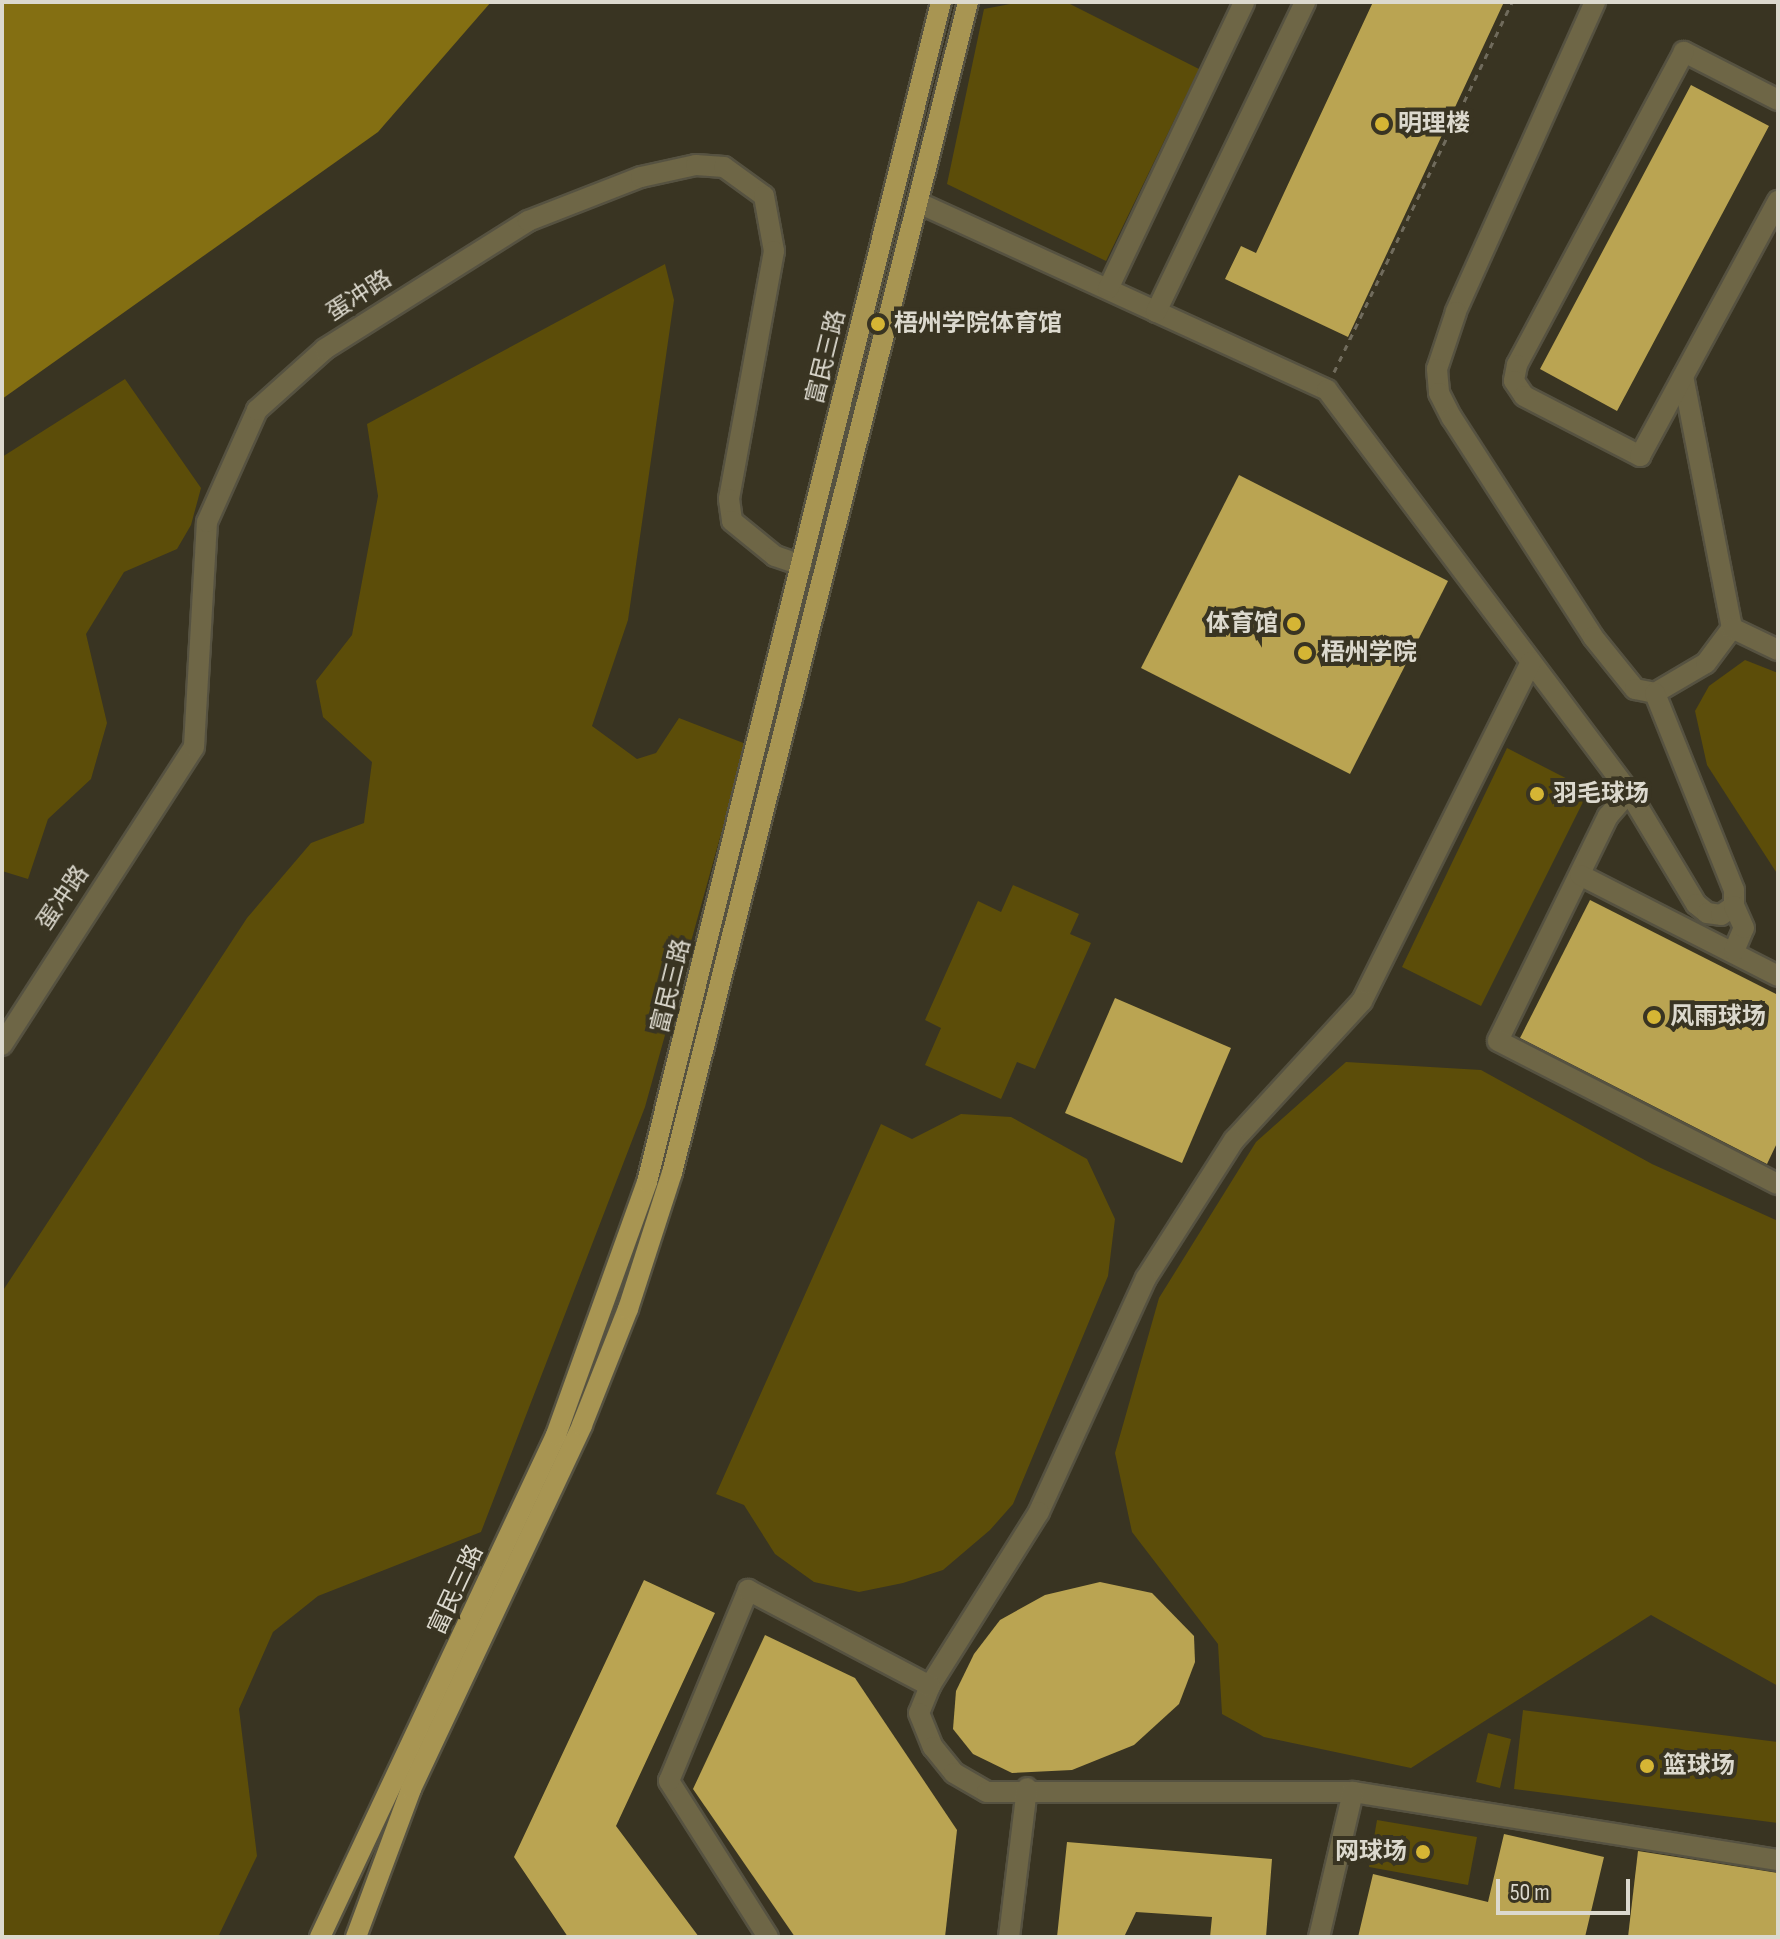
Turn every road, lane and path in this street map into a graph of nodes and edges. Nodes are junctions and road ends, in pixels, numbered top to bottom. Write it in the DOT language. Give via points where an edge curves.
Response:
graph roads {
  1 [pos="941,2"];
  2 [pos="968,2"];
  3 [pos="1244,2"];
  4 [pos="1305,2"];
  5 [pos="1512,2"];
  6 [pos="1595,2"];
  7 [pos="1778,100"];
  8 [pos="1778,201"];
  9 [pos="919,203"];
  10 [pos="1108,289"];
  11 [pos="1156,312"];
  12 [pos="1683,377"];
  13 [pos="1327,390"];
  14 [pos="801,565"];
  15 [pos="1732,628"];
  16 [pos="1778,650"];
  17 [pos="1531,662"];
  18 [pos="1655,693"];
  19 [pos="1629,792"];
  20 [pos="1580,875"];
  21 [pos="1734,906"];
  22 [pos="1734,951"];
  23 [pos="1778,976"];
  24 [pos="2,1045"];
  25 [pos="1778,1184"];
  26 [pos="930,1686"];
  27 [pos="1027,1788"];
  28 [pos="1353,1792"];
  29 [pos="1778,1860"];
  30 [pos="320,1937"];
  31 [pos="356,1937"];
  32 [pos="768,1937"];
  33 [pos="1009,1937"];
  34 [pos="1319,1937"];
  1 -- 14 [label="main road, 富民三路"];
  2 -- 9 [label="main road, 富民三路"];
  3 -- 10 [label="lane"];
  4 -- 11 [label="lane"];
  5 -- 13 [label="path"];
  6 -- 18 [label="lane" via="1456,312 1437,369 1439,393 1593,637 1635,689"];
  7 -- 12 [label="lane" via="1684,52 1517,365 1514,381 1524,396 1640,456"];
  8 -- 12 [label="lane"];
  9 -- 10 [label="lane"];
  9 -- 31 [label="main road, 富民三路" via="672,1173 637,1283 570,1453 411,1789"];
  10 -- 11 [label="lane"];
  11 -- 13 [label="lane"];
  12 -- 15 [label="lane"];
  13 -- 17 [label="lane"];
  14 -- 24 [label="lane, 蛋冲路" via="775,556 732,521 729,499 774,251 764,196 724,167 696,165 558,205 514,229 325,349 278,386 251,420 207,522 194,747"];
  14 -- 30 [label="main road, 富民三路" via="667,1112 600,1324 556,1435"];
  15 -- 16 [label="lane"];
  15 -- 18 [label="lane" via="1706,663"];
  17 -- 19 [label="lane"];
  17 -- 26 [label="lane" via="1362,1001 1234,1140 1146,1278 1039,1512"];
  18 -- 21 [label="lane" via="1734,890"];
  19 -- 20 [label="lane" via="1608,816"];
  19 -- 21 [label="lane" via="1696,904 1721,915"];
  20 -- 22 [label="lane"];
  20 -- 25 [label="lane" via="1498,1041"];
  21 -- 22 [label="lane" via="1744,928"];
  22 -- 23 [label="lane"];
  26 -- 27 [label="lane" via="919,1713 933,1747 954,1773 987,1792"];
  26 -- 32 [label="lane" via="748,1590 669,1781"];
  27 -- 28 [label="lane"];
  27 -- 33 [label="lane"];
  28 -- 29 [label="lane"];
  28 -- 34 [label="lane"];
}
